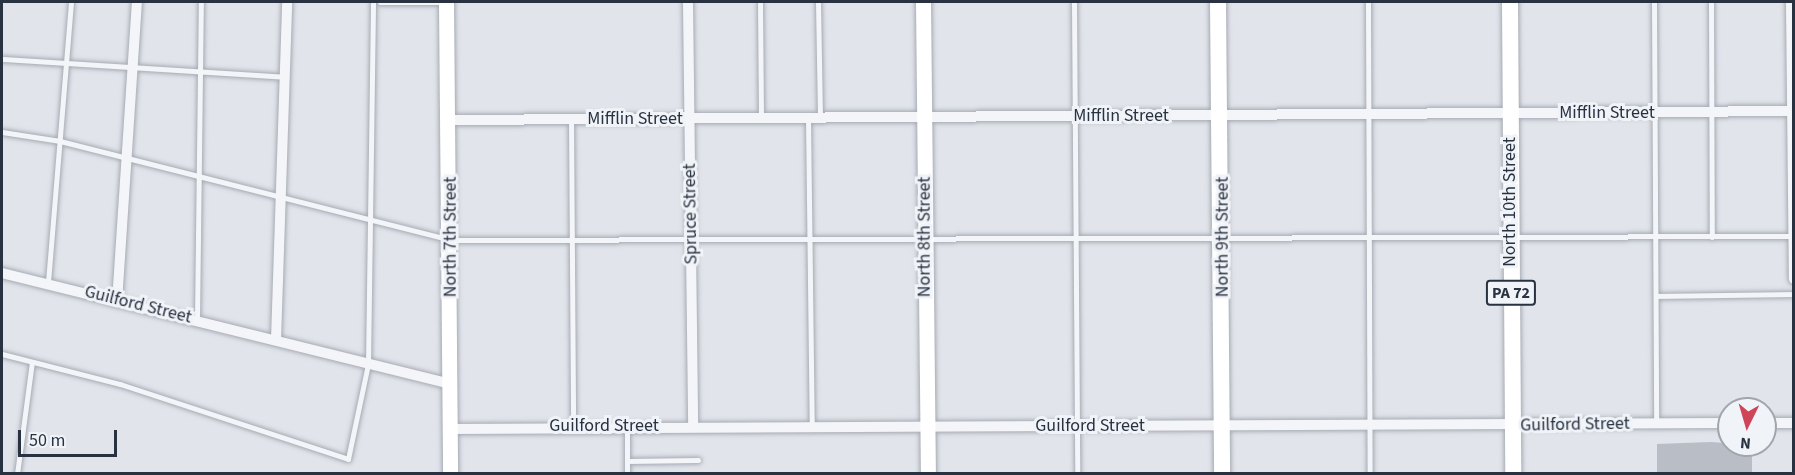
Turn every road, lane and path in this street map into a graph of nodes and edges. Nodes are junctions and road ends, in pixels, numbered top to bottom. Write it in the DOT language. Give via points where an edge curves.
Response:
graph roads {
  1 [pos="71,2"];
  2 [pos="137,2"];
  3 [pos="201,2"];
  4 [pos="287,2"];
  5 [pos="373,2"];
  6 [pos="380,2"];
  7 [pos="446,2"];
  8 [pos="688,2"];
  9 [pos="760,2"];
  10 [pos="818,2"];
  11 [pos="923,2"];
  12 [pos="1074,2"];
  13 [pos="1218,2"];
  14 [pos="1368,2"];
  15 [pos="1510,2"];
  16 [pos="1654,2"];
  17 [pos="1711,2"];
  18 [pos="1791,2"];
  19 [pos="2,59"];
  20 [pos="66,63"];
  21 [pos="133,67"];
  22 [pos="197,71"];
  23 [pos="285,77"];
  24 [pos="1793,111"];
  25 [pos="1655,112"];
  26 [pos="1711,112"];
  27 [pos="1510,113"];
  28 [pos="1368,114"];
  29 [pos="1221,115"];
  30 [pos="1075,116"];
  31 [pos="808,117"];
  32 [pos="820,117"];
  33 [pos="925,117"];
  34 [pos="571,118"];
  35 [pos="760,118"];
  36 [pos="689,119"];
  37 [pos="449,120"];
  38 [pos="2,132"];
  39 [pos="60,141"];
  40 [pos="127,159"];
  41 [pos="197,177"];
  42 [pos="282,199"];
  43 [pos="1793,212"];
  44 [pos="370,222"];
  45 [pos="1793,236"];
  46 [pos="1655,237"];
  47 [pos="1712,237"];
  48 [pos="1224,238"];
  49 [pos="1369,238"];
  50 [pos="1509,238"];
  51 [pos="452,240"];
  52 [pos="924,240"];
  53 [pos="1075,240"];
  54 [pos="691,241"];
  55 [pos="809,241"];
  56 [pos="572,242"];
  57 [pos="2,273"];
  58 [pos="1794,279"];
  59 [pos="48,282"];
  60 [pos="1794,294"];
  61 [pos="1656,296"];
  62 [pos="117,302"];
  63 [pos="197,320"];
  64 [pos="276,340"];
  65 [pos="2,354"];
  66 [pos="32,362"];
  67 [pos="368,364"];
  68 [pos="449,384"];
  69 [pos="1717,423"];
  70 [pos="1777,423"];
  71 [pos="1794,423"];
  72 [pos="1656,424"];
  73 [pos="1369,425"];
  74 [pos="573,426"];
  75 [pos="627,426"];
  76 [pos="693,426"];
  77 [pos="812,426"];
  78 [pos="1076,426"];
  79 [pos="1222,426"];
  80 [pos="927,427"];
  81 [pos="1513,427"];
  82 [pos="450,429"];
  83 [pos="698,460"];
  84 [pos="627,461"];
  85 [pos="17,474"];
  86 [pos="450,474"];
  87 [pos="627,474"];
  88 [pos="928,474"];
  89 [pos="1077,474"];
  90 [pos="1222,474"];
  91 [pos="1370,474"];
  92 [pos="1513,474"];
  1 -- 20 [label="lane"];
  2 -- 21 [label="street"];
  3 -- 22 [label="lane"];
  4 -- 23 [label="street"];
  5 -- 44 [label="lane"];
  6 -- 7 [label="lane"];
  7 -- 37 [label="street, North 7th Street"];
  8 -- 36 [label="street, Spruce Street"];
  9 -- 35 [label="lane"];
  10 -- 32 [label="lane"];
  11 -- 33 [label="street, North 8th Street"];
  12 -- 30 [label="lane"];
  13 -- 29 [label="main road, North 9th Street"];
  14 -- 28 [label="lane"];
  15 -- 27 [label="main road, North 10th Street / PA 72"];
  16 -- 25 [label="lane"];
  17 -- 26 [label="lane"];
  18 -- 24 [label="street"];
  19 -- 20 [label="lane"];
  20 -- 21 [label="lane"];
  20 -- 39 [label="lane"];
  21 -- 22 [label="lane"];
  21 -- 40 [label="street"];
  22 -- 23 [label="lane"];
  22 -- 41 [label="lane"];
  23 -- 42 [label="street"];
  24 -- 26 [label="street, Mifflin Street"];
  24 -- 43 [label="street"];
  25 -- 26 [label="street, Mifflin Street"];
  25 -- 27 [label="street, Mifflin Street"];
  25 -- 46 [label="lane"];
  26 -- 47 [label="lane"];
  27 -- 28 [label="street, Mifflin Street"];
  27 -- 50 [label="main road, North 10th Street / PA 72"];
  28 -- 29 [label="street, Mifflin Street"];
  28 -- 49 [label="lane"];
  29 -- 30 [label="street, Mifflin Street"];
  29 -- 48 [label="main road, North 9th Street"];
  30 -- 33 [label="street, Mifflin Street"];
  30 -- 53 [label="lane"];
  31 -- 32 [label="street, Mifflin Street"];
  31 -- 35 [label="street, Mifflin Street"];
  31 -- 55 [label="lane"];
  32 -- 33 [label="street, Mifflin Street"];
  33 -- 52 [label="street, North 8th Street"];
  34 -- 36 [label="street, Mifflin Street"];
  34 -- 37 [label="street, Mifflin Street"];
  34 -- 56 [label="lane"];
  35 -- 36 [label="street, Mifflin Street"];
  36 -- 54 [label="street, Spruce Street"];
  37 -- 51 [label="street, North 7th Street"];
  38 -- 39 [label="lane"];
  39 -- 40 [label="lane"];
  39 -- 59 [label="lane"];
  40 -- 41 [label="lane"];
  40 -- 62 [label="street"];
  41 -- 42 [label="lane"];
  41 -- 63 [label="lane"];
  42 -- 44 [label="lane"];
  42 -- 64 [label="street"];
  43 -- 45 [label="street"];
  44 -- 51 [label="lane"];
  44 -- 67 [label="lane"];
  45 -- 47 [label="lane"];
  45 -- 58 [label="street"];
  46 -- 47 [label="lane"];
  46 -- 50 [label="lane"];
  46 -- 61 [label="lane"];
  48 -- 49 [label="lane"];
  48 -- 53 [label="lane"];
  48 -- 79 [label="main road, North 9th Street"];
  49 -- 50 [label="lane"];
  49 -- 73 [label="lane"];
  50 -- 81 [label="main road, North 10th Street / PA 72"];
  51 -- 56 [label="lane"];
  51 -- 68 [label="street, North 7th Street"];
  52 -- 53 [label="lane"];
  52 -- 55 [label="lane"];
  52 -- 80 [label="street, North 8th Street"];
  53 -- 78 [label="lane"];
  54 -- 55 [label="lane"];
  54 -- 56 [label="lane"];
  54 -- 76 [label="street, Spruce Street"];
  55 -- 77 [label="lane"];
  56 -- 74 [label="lane"];
  57 -- 59 [label="street, Guilford Street"];
  59 -- 62 [label="street, Guilford Street"];
  60 -- 61 [label="lane"];
  61 -- 72 [label="lane"];
  62 -- 63 [label="street, Guilford Street"];
  63 -- 64 [label="street, Guilford Street"];
  64 -- 67 [label="street, Guilford Street"];
  65 -- 66 [label="lane"];
  66 -- 67 [label="lane" via="120,384 348,459"];
  66 -- 85 [label="lane"];
  67 -- 68 [label="street, Guilford Street"];
  68 -- 82 [label="street, North 7th Street"];
  69 -- 72 [label="street, Guilford Street"];
  70 -- 71 [label="street"];
  72 -- 81 [label="street, Guilford Street"];
  73 -- 79 [label="street, Guilford Street"];
  73 -- 81 [label="street, Guilford Street"];
  73 -- 91 [label="lane"];
  74 -- 75 [label="street, Guilford Street"];
  74 -- 82 [label="street, Guilford Street"];
  75 -- 76 [label="street, Guilford Street"];
  75 -- 84 [label="lane"];
  76 -- 77 [label="street, Guilford Street"];
  77 -- 80 [label="street, Guilford Street"];
  78 -- 79 [label="street, Guilford Street"];
  78 -- 80 [label="street, Guilford Street"];
  78 -- 89 [label="lane"];
  79 -- 90 [label="main road, North 9th Street"];
  80 -- 88 [label="street, North 8th Street"];
  81 -- 92 [label="main road, North 10th Street / PA 72"];
  82 -- 86 [label="street, North 7th Street"];
  83 -- 84 [label="lane"];
  84 -- 87 [label="lane"];
}
